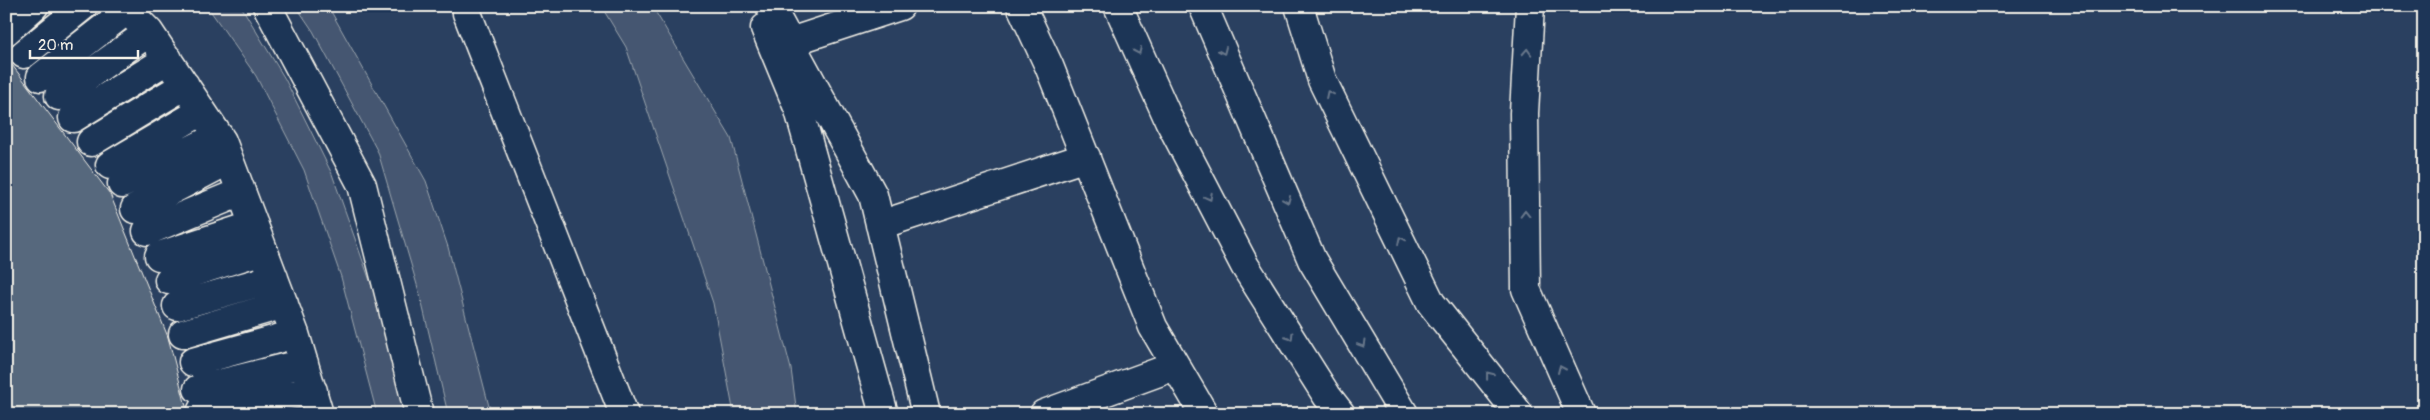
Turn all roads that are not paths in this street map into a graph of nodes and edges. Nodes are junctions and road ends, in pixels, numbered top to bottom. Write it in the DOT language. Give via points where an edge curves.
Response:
graph roads {
  1 [pos="34,6"];
  2 [pos="83,6"];
  3 [pos="267,6"];
  4 [pos="756,6"];
  5 [pos="770,6"];
  6 [pos="900,6"];
  7 [pos="1021,6"];
  8 [pos="1118,6"];
  9 [pos="1203,6"];
  10 [pos="1298,6"];
  11 [pos="1530,6"];
  12 [pos="125,8"];
  13 [pos="468,13"];
  14 [pos="6,31"];
  15 [pos="149,32"];
  16 [pos="790,42"];
  17 [pos="24,54"];
  18 [pos="168,59"];
  19 [pos="185,85"];
  20 [pos="58,97"];
  21 [pos="202,111"];
  22 [pos="91,142"];
  23 [pos="224,148"];
  24 [pos="1086,157"];
  25 [pos="242,192"];
  26 [pos="254,225"];
  27 [pos="880,225"];
  28 [pos="263,250"];
  29 [pos="274,278"];
  30 [pos="284,304"];
  31 [pos="177,306"];
  32 [pos="182,334"];
  33 [pos="295,334"];
  34 [pos="193,362"];
  35 [pos="304,364"];
  36 [pos="1176,366"];
  37 [pos="316,403"];
  38 [pos="419,414"];
  39 [pos="624,414"];
  40 [pos="884,414"];
  41 [pos="926,414"];
  42 [pos="1044,414"];
  43 [pos="1204,414"];
  44 [pos="1341,414"];
  45 [pos="1404,414"];
  46 [pos="1519,414"];
  47 [pos="1581,414"];
  1 -- 14 [label="main road"];
  2 -- 17 [label="main road"];
  3 -- 38 [label="main road" via="362,185"];
  4 -- 40 [label="main road" via="799,110"];
  5 -- 16 [label="main road"];
  6 -- 16 [label="main road"];
  7 -- 24 [label="main road"];
  8 -- 44 [label="main road, one-way" via="1169,120 1245,266"];
  9 -- 45 [label="main road, one-way" via="1312,260"];
  46 -- 10 [label="main road, one-way" via="1431,303 1322,80"];
  47 -- 11 [label="main road, one-way" via="1526,290 1524,113"];
  12 -- 15 [label="main road"];
  12 -- 20 [label="main road"];
  13 -- 39 [label="main road"];
  15 -- 18 [label="main road"];
  15 -- 20 [label="main road"];
  16 -- 27 [label="main road" via="873,195"];
  18 -- 19 [label="main road"];
  18 -- 20 [label="main road"];
  19 -- 21 [label="main road"];
  19 -- 22 [label="main road"];
  21 -- 23 [label="main road"];
  21 -- 23 [label="main road" via="116,175"];
  23 -- 25 [label="main road"];
  23 -- 25 [label="main road" via="141,220"];
  24 -- 27 [label="main road"];
  24 -- 36 [label="main road" via="1153,327"];
  25 -- 26 [label="main road"];
  26 -- 28 [label="main road"];
  26 -- 28 [label="main road" via="164,268"];
  27 -- 41 [label="main road"];
  28 -- 29 [label="main road"];
  29 -- 30 [label="main road"];
  29 -- 31 [label="main road"];
  30 -- 32 [label="main road"];
  30 -- 33 [label="main road"];
  33 -- 34 [label="main road"];
  33 -- 35 [label="main road"];
  35 -- 37 [label="main road"];
  35 -- 37 [label="main road" via="200,399"];
  36 -- 42 [label="main road"];
  36 -- 43 [label="main road"];
}
